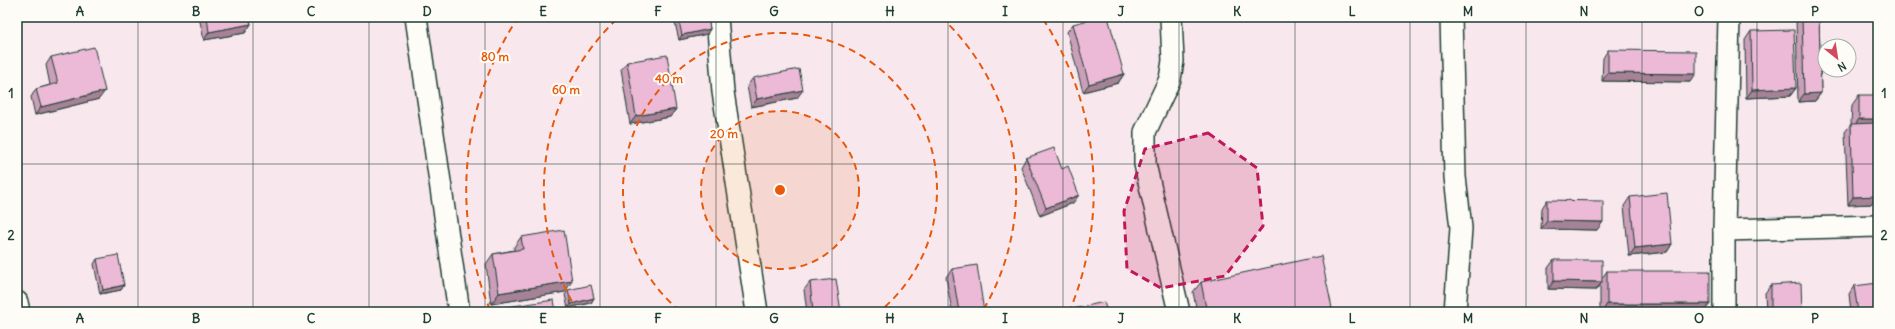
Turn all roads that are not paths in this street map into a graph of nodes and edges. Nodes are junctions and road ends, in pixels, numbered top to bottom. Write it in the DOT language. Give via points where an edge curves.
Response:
graph roads {
  1 [pos="416,17"];
  2 [pos="717,17"];
  3 [pos="1171,17"];
  4 [pos="1451,17"];
  5 [pos="1729,17"];
  6 [pos="1878,226"];
  7 [pos="1724,230"];
  8 [pos="17,302"];
  9 [pos="19,312"];
  10 [pos="459,312"];
  11 [pos="756,312"];
  12 [pos="1179,312"];
  13 [pos="1455,312"];
  14 [pos="1724,312"];
  1 -- 10 [label="street"];
  2 -- 11 [label="street" via="723,92"];
  3 -- 12 [label="street" via="1173,61 1170,79 1145,132 1145,164"];
  4 -- 13 [label="street" via="1455,177 1461,228"];
  5 -- 7 [label="street"];
  6 -- 7 [label="street"];
  7 -- 14 [label="street"];
  8 -- 9 [label="street"];
}
